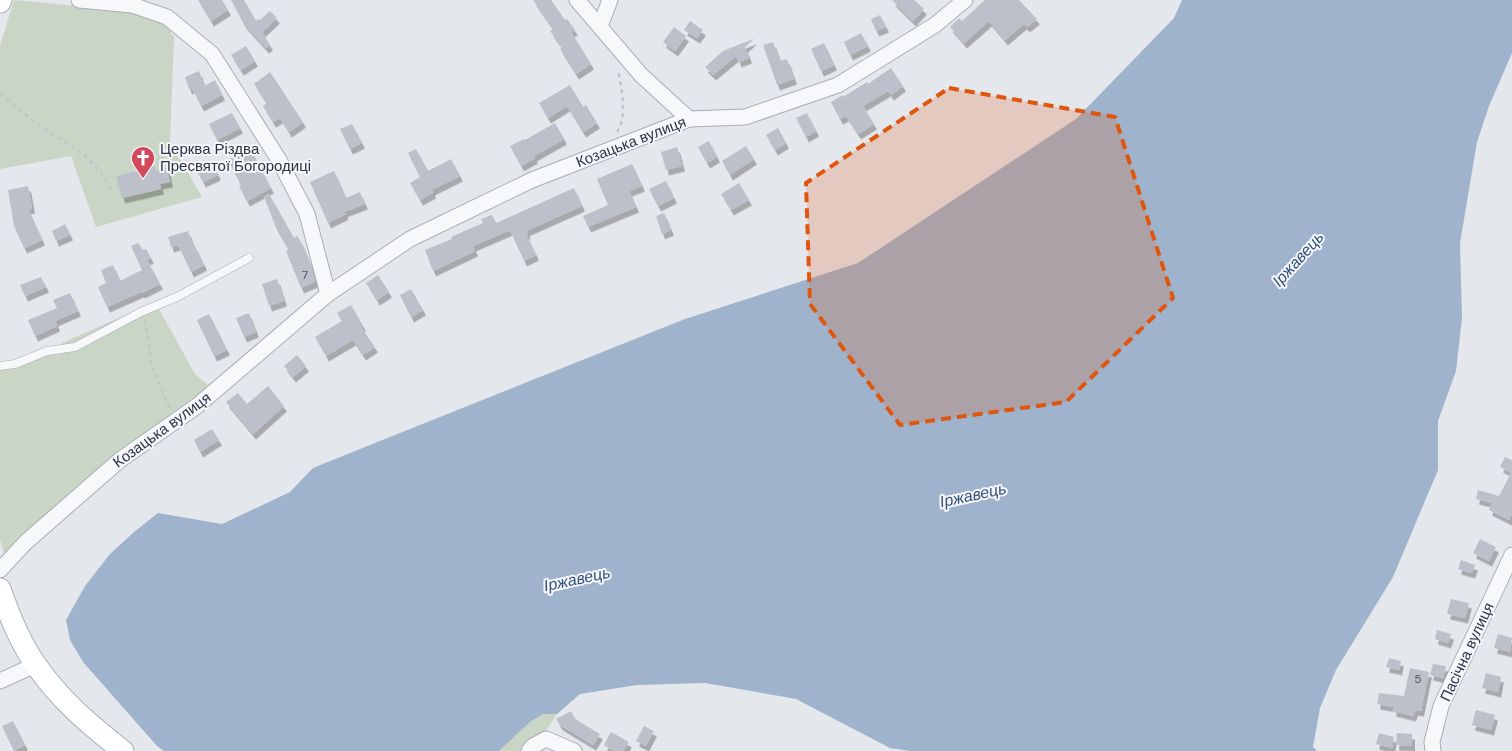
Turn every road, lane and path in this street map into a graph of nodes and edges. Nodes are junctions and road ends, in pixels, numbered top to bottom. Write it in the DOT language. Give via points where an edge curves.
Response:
graph roads {
  1 [pos="79,0"];
  2 [pos="577,0"];
  3 [pos="610,0"];
  4 [pos="965,0"];
  5 [pos="600,26"];
  6 [pos="614,45"];
  7 [pos="0,94"];
  8 [pos="689,119"];
  9 [pos="604,151"];
  10 [pos="119,186"];
  11 [pos="249,258"];
  12 [pos="328,294"];
  13 [pos="141,312"];
  14 [pos="0,366"];
  15 [pos="176,421"];
  16 [pos="1512,555"];
  17 [pos="0,570"];
  18 [pos="0,589"];
  19 [pos="35,665"];
  20 [pos="0,681"];
  21 [pos="123,751"];
  22 [pos="529,751"];
  23 [pos="574,751"];
  24 [pos="1433,751"];
  1 -- 12 [label="street" via="132,5 167,17 212,54 279,160 307,214"];
  2 -- 5 [label="street"];
  3 -- 5 [label="street"];
  4 -- 8 [label="street, Козацька вулиця" via="935,25 838,85 745,117"];
  5 -- 6 [label="street"];
  6 -- 8 [label="street" via="640,75"];
  6 -- 9 [label="path" via="623,114 620,127"];
  7 -- 10 [label="path" via="85,156 110,188"];
  8 -- 9 [label="street, Козацька вулиця"];
  9 -- 12 [label="street, Козацька вулиця" via="532,180 410,239"];
  11 -- 13 [label="lane"];
  12 -- 15 [label="street, Козацька вулиця"];
  13 -- 14 [label="lane" via="75,347"];
  13 -- 15 [label="path" via="151,363"];
  15 -- 17 [label="street, Козацька вулиця" via="120,460 70,502"];
  16 -- 24 [label="street, Пасічна вулиця" via="1441,706 1432,742"];
  18 -- 19 [label="street" via="10,618"];
  19 -- 20 [label="street"];
  19 -- 21 [label="street" via="56,692"];
  22 -- 23 [label="street" via="546,739"];
}
